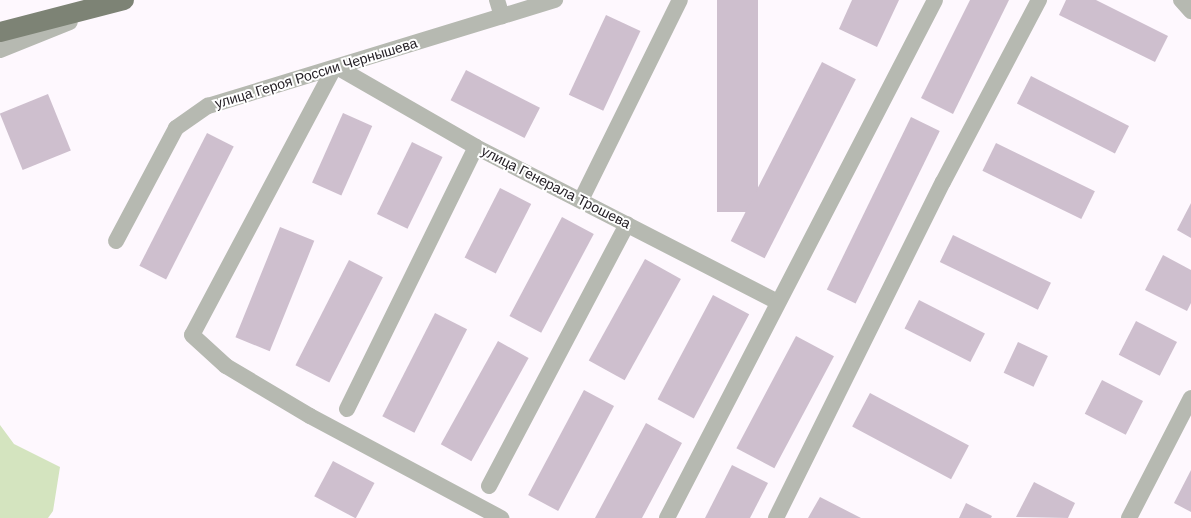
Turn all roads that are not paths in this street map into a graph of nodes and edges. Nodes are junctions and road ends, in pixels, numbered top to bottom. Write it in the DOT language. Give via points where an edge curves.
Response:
graph roads {
  1 [pos="497,0"];
  2 [pos="555,0"];
  3 [pos="680,0"];
  4 [pos="935,0"];
  5 [pos="1039,0"];
  6 [pos="1181,0"];
  7 [pos="122,1"];
  8 [pos="1191,11"];
  9 [pos="502,16"];
  10 [pos="0,32"];
  11 [pos="0,50"];
  12 [pos="335,68"];
  13 [pos="476,147"];
  14 [pos="581,200"];
  15 [pos="627,224"];
  16 [pos="116,241"];
  17 [pos="778,302"];
  18 [pos="1191,398"];
  19 [pos="347,410"];
  20 [pos="489,486"];
  21 [pos="500,518"];
  22 [pos="667,518"];
  23 [pos="776,518"];
  24 [pos="1129,518"];
  1 -- 9 [label="street"];
  2 -- 9 [label="street, улица Героя России Чернышева"];
  3 -- 14 [label="street"];
  4 -- 17 [label="street"];
  5 -- 23 [label="street" via="943,182"];
  6 -- 8 [label="street"];
  7 -- 10 [label="main road"];
  7 -- 11 [label="street"];
  9 -- 12 [label="street, улица Героя России Чернышева"];
  12 -- 13 [label="street, улица Генерала Трошева"];
  12 -- 16 [label="street, улица Героя России Чернышева" via="208,106 176,128"];
  12 -- 21 [label="street" via="192,334 226,366"];
  13 -- 14 [label="street, улица Генерала Трошева"];
  13 -- 19 [label="street"];
  14 -- 15 [label="street, улица Генерала Трошева"];
  15 -- 17 [label="street, улица Генерала Трошева"];
  15 -- 20 [label="street"];
  17 -- 22 [label="street"];
  18 -- 24 [label="street"];
}
